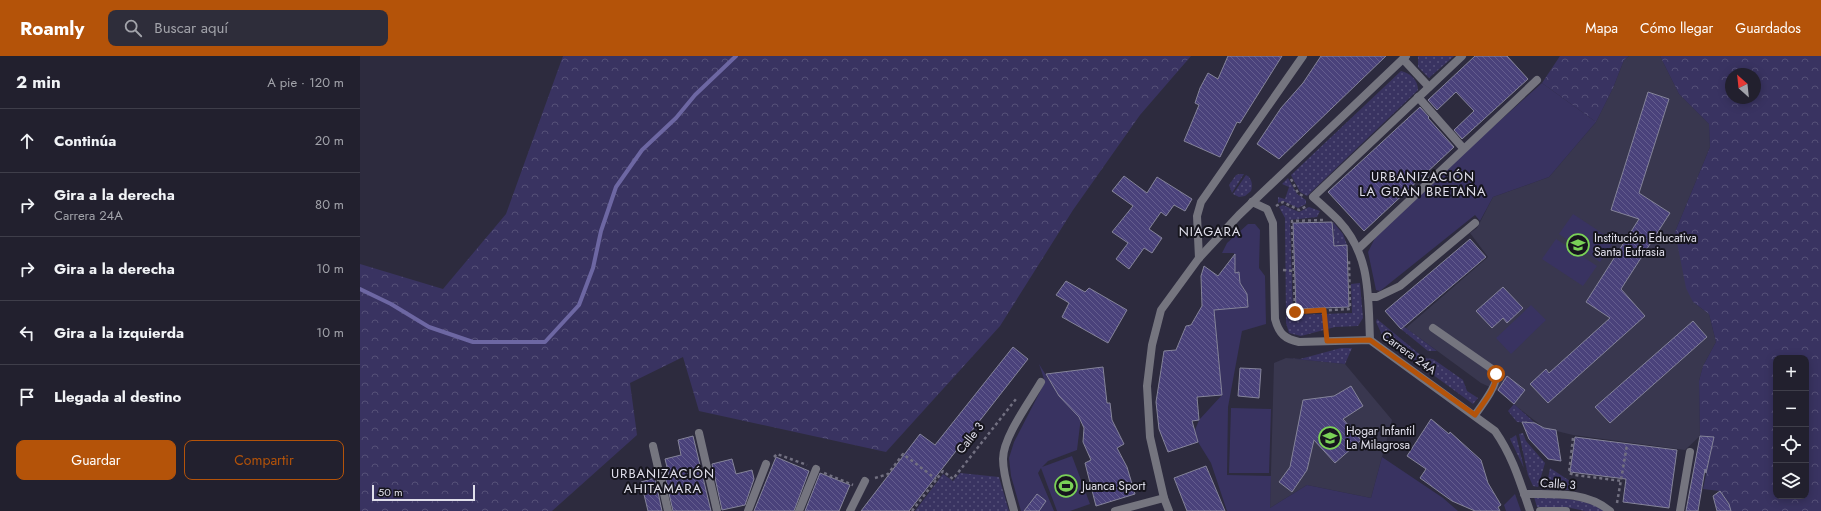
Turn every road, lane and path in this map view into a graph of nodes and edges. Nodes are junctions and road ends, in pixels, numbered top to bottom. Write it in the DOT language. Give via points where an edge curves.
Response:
graph roads {
  1 [pos="1303,56"];
  2 [pos="1462,56"];
  3 [pos="1405,57"];
  4 [pos="1537,80"];
  5 [pos="1429,87"];
  6 [pos="1418,97"];
  7 [pos="1463,148"];
  8 [pos="1286,169"];
  9 [pos="1313,197"];
  10 [pos="1252,202"];
  11 [pos="1267,209"];
  12 [pos="1338,219"];
  13 [pos="1475,223"];
  14 [pos="1358,249"];
  15 [pos="1198,258"];
  16 [pos="1349,259"];
  17 [pos="1368,297"];
  18 [pos="1324,310"];
  19 [pos="1433,328"];
  20 [pos="1370,340"];
  21 [pos="1327,341"];
  22 [pos="1041,382"];
  23 [pos="1020,395"];
  24 [pos="1475,415"];
  25 [pos="699,433"];
  26 [pos="1573,438"];
  27 [pos="1627,445"];
  28 [pos="653,446"];
  29 [pos="1690,452"];
  30 [pos="766,464"];
  31 [pos="816,469"];
  32 [pos="936,479"];
  33 [pos="865,481"];
  34 [pos="1622,481"];
  35 [pos="1524,494"];
  36 [pos="1164,498"];
  37 [pos="1617,504"];
  38 [pos="668,511"];
  39 [pos="717,511"];
  40 [pos="748,511"];
  41 [pos="799,511"];
  42 [pos="850,511"];
  43 [pos="912,511"];
  44 [pos="1014,511"];
  45 [pos="1115,511"];
  46 [pos="1169,511"];
  47 [pos="1530,511"];
  48 [pos="1540,511"];
  49 [pos="1566,511"];
  50 [pos="1610,511"];
  51 [pos="1680,511"];
  1 -- 15 [label="street" via="1200,202 1197,216"];
  2 -- 5 [label="street"];
  3 -- 5 [label="street"];
  3 -- 8 [label="street"];
  4 -- 7 [label="street"];
  5 -- 6 [label="street"];
  6 -- 7 [label="street"];
  6 -- 9 [label="street"];
  7 -- 14 [label="street"];
  8 -- 9 [label="path" via="1298,193 1306,198"];
  8 -- 10 [label="street"];
  9 -- 11 [label="path" via="1307,206 1299,210 1283,202"];
  9 -- 12 [label="street"];
  10 -- 11 [label="street"];
  10 -- 15 [label="street"];
  11 -- 21 [label="street, Carrera 24A" via="1273,222 1275,319 1278,329 1288,340"];
  12 -- 14 [label="street"];
  12 -- 18 [label="path" via="1292,221 1295,312"];
  13 -- 17 [label="street" via="1400,286 1377,297"];
  14 -- 17 [label="street" via="1365,266"];
  15 -- 36 [label="street" via="1161,310 1152,345 1147,386 1150,437"];
  16 -- 18 [label="path" via="1350,309"];
  17 -- 20 [label="street"];
  18 -- 21 [label="path"];
  19 -- 24 [label="street" via="1496,374 1493,386"];
  20 -- 21 [label="street, Carrera 24A"];
  20 -- 24 [label="street, Carrera 24A"];
  22 -- 44 [label="street" via="1007,441 1003,459"];
  23 -- 32 [label="path, Calle 3" via="953,479 943,471"];
  24 -- 35 [label="street, Carrera 24A" via="1495,432 1507,447"];
  25 -- 39 [label="street"];
  26 -- 34 [label="path" via="1568,473"];
  27 -- 34 [label="path"];
  28 -- 38 [label="street"];
  29 -- 51 [label="street"];
  30 -- 40 [label="street"];
  31 -- 41 [label="street"];
  32 -- 33 [label="path" via="903,454 888,474"];
  32 -- 43 [label="path"];
  33 -- 42 [label="street"];
  34 -- 37 [label="path"];
  35 -- 47 [label="street, Carrera 24A"];
  35 -- 50 [label="street, Calle 3" via="1564,494 1601,504"];
  36 -- 45 [label="street"];
  36 -- 46 [label="street"];
  48 -- 49 [label="street"];
}
